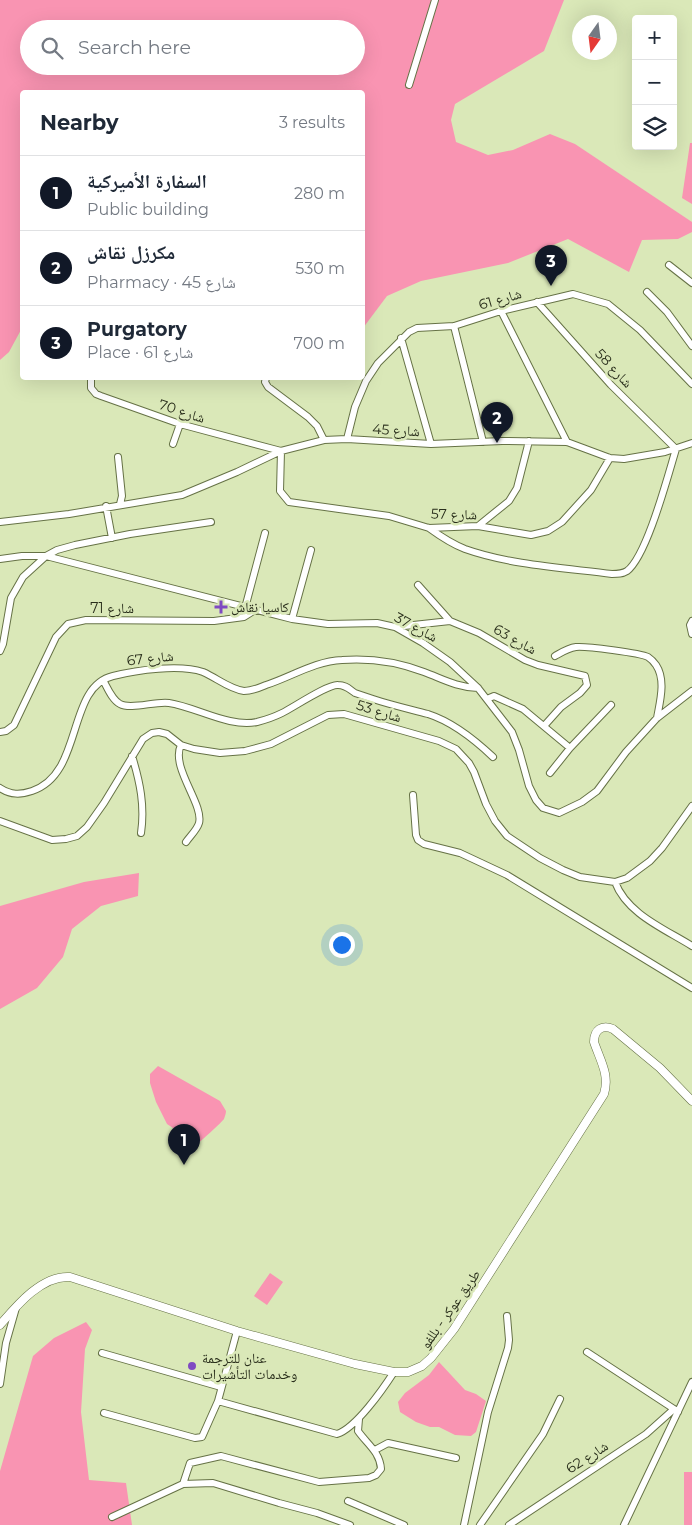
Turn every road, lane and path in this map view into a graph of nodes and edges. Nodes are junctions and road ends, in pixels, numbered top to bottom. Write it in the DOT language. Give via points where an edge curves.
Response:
graph roads {
  1 [pos="435,0"];
  2 [pos="410,86"];
  3 [pos="669,265"];
  4 [pos="692,284"];
  5 [pos="647,292"];
  6 [pos="536,302"];
  7 [pos="501,311"];
  8 [pos="454,326"];
  9 [pos="402,338"];
  10 [pos="692,346"];
  11 [pos="91,380"];
  12 [pos="266,380"];
  13 [pos="692,384"];
  14 [pos="180,424"];
  15 [pos="347,439"];
  16 [pos="324,440"];
  17 [pos="529,441"];
  18 [pos="483,442"];
  19 [pos="566,442"];
  20 [pos="692,443"];
  21 [pos="173,444"];
  22 [pos="431,444"];
  23 [pos="676,449"];
  24 [pos="281,451"];
  25 [pos="118,457"];
  26 [pos="610,458"];
  27 [pos="120,504"];
  28 [pos="106,506"];
  29 [pos="0,522"];
  30 [pos="211,522"];
  31 [pos="478,526"];
  32 [pos="429,528"];
  33 [pos="265,534"];
  34 [pos="112,538"];
  35 [pos="311,550"];
  36 [pos="46,556"];
  37 [pos="0,559"];
  38 [pos="418,585"];
  39 [pos="245,608"];
  40 [pos="255,610"];
  41 [pos="292,619"];
  42 [pos="692,620"];
  43 [pos="450,622"];
  44 [pos="395,627"];
  45 [pos="692,634"];
  46 [pos="0,652"];
  47 [pos="555,656"];
  48 [pos="102,680"];
  49 [pos="478,688"];
  50 [pos="692,691"];
  51 [pos="487,699"];
  52 [pos="611,705"];
  53 [pos="657,718"];
  54 [pos="544,726"];
  55 [pos="0,732"];
  56 [pos="181,745"];
  57 [pos="570,748"];
  58 [pos="132,756"];
  59 [pos="493,757"];
  60 [pos="550,773"];
  61 [pos="0,788"];
  62 [pos="413,795"];
  63 [pos="692,806"];
  64 [pos="0,821"];
  65 [pos="141,833"];
  66 [pos="186,842"];
  67 [pos="615,882"];
  68 [pos="692,946"];
  69 [pos="692,988"];
  70 [pos="692,1101"];
  71 [pos="16,1308"];
  72 [pos="507,1316"];
  73 [pos="0,1324"];
  74 [pos="238,1331"];
  75 [pos="3,1344"];
  76 [pos="587,1352"];
  77 [pos="102,1354"];
  78 [pos="394,1372"];
  79 [pos="692,1382"];
  80 [pos="0,1384"];
  81 [pos="221,1387"];
  82 [pos="560,1399"];
  83 [pos="218,1401"];
  84 [pos="676,1411"];
  85 [pos="104,1413"];
  86 [pos="359,1419"];
  87 [pos="375,1450"];
  88 [pos="456,1458"];
  89 [pos="183,1484"];
  90 [pos="348,1501"];
  91 [pos="112,1517"];
  92 [pos="350,1525"];
  93 [pos="404,1525"];
  94 [pos="464,1525"];
  95 [pos="480,1525"];
  96 [pos="508,1525"];
  97 [pos="624,1525"];
  1 -- 2 [label="street"];
  3 -- 4 [label="street"];
  5 -- 10 [label="street" via="667,312"];
  6 -- 7 [label="street, شارع 61"];
  6 -- 13 [label="street, شارع 61" via="573,294 608,304 640,330"];
  6 -- 23 [label="street, شارع 58" via="611,385"];
  7 -- 8 [label="street, شارع 61"];
  7 -- 19 [label="street"];
  8 -- 9 [label="street, شارع 61" via="418,328"];
  8 -- 18 [label="street"];
  9 -- 15 [label="street, شارع 61" via="366,381"];
  9 -- 22 [label="street"];
  11 -- 14 [label="street, شارع 70" via="91,388 96,394"];
  12 -- 16 [label="street" via="268,387 317,426"];
  14 -- 21 [label="street"];
  14 -- 24 [label="street, شارع 70"];
  15 -- 16 [label="street, شارع 45"];
  15 -- 22 [label="street, شارع 45"];
  16 -- 24 [label="street, شارع 45"];
  17 -- 18 [label="street, شارع 45"];
  17 -- 19 [label="street, شارع 45"];
  17 -- 31 [label="street" via="517,488 509,501"];
  18 -- 22 [label="street, شارع 45"];
  19 -- 26 [label="street, شارع 45"];
  20 -- 23 [label="street, شارع 45"];
  23 -- 26 [label="street, شارع 45" via="637,458"];
  23 -- 32 [label="street" via="646,541 632,565 620,574 485,555 464,549"];
  24 -- 27 [label="street, شارع 45" via="182,494"];
  24 -- 32 [label="street, شارع 57" via="280,491 289,502 388,516"];
  25 -- 27 [label="street"];
  26 -- 31 [label="street, شارع 57" via="591,490 562,522 548,531 532,535"];
  27 -- 28 [label="street, شارع 45"];
  28 -- 29 [label="street, شارع 45"];
  28 -- 34 [label="street"];
  30 -- 34 [label="street"];
  31 -- 32 [label="street, شارع 57"];
  33 -- 39 [label="street"];
  34 -- 36 [label="street" via="64,548"];
  35 -- 41 [label="street"];
  36 -- 37 [label="street, شارع 37"];
  36 -- 39 [label="street, شارع 37"];
  36 -- 46 [label="street" via="23,577 11,598"];
  38 -- 43 [label="street"];
  39 -- 40 [label="street, شارع 37"];
  40 -- 41 [label="street, شارع 37"];
  40 -- 55 [label="street, شارع 71" via="244,617 214,621 86,620 68,624 56,637 14,725"];
  41 -- 44 [label="street, شارع 37" via="328,624 377,623"];
  42 -- 45 [label="street"];
  43 -- 44 [label="street, شارع 63"];
  43 -- 54 [label="street, شارع 63" via="479,633 538,666 585,676 587,685 583,690"];
  44 -- 49 [label="street, شارع 37" via="450,662"];
  47 -- 53 [label="street" via="576,647 646,656 660,672 662,688"];
  48 -- 49 [label="street, شارع 67" via="136,672 187,668 212,676 238,690 251,690 330,662 368,659 401,665 464,687"];
  48 -- 59 [label="street" via="121,705 167,703 248,723 282,713 336,684 453,725"];
  48 -- 61 [label="street" via="92,689 62,765 50,782 36,790 18,794"];
  49 -- 51 [label="street, شارع 37"];
  50 -- 53 [label="street, شارع 37"];
  51 -- 53 [label="street, شارع 37" via="512,732 536,800 543,808 559,812 582,802 596,791"];
  51 -- 54 [label="street" via="494,696 514,703"];
  52 -- 57 [label="street"];
  54 -- 57 [label="street"];
  56 -- 58 [label="street, شارع 53" via="167,734 152,733 143,739"];
  56 -- 66 [label="street" via="180,763 199,817"];
  56 -- 67 [label="street, شارع 53" via="220,753 245,751 271,744 328,715 344,714 439,741 456,749 469,763 486,804 507,836 563,870 580,877"];
  57 -- 60 [label="street"];
  58 -- 64 [label="street, شارع 53" via="98,812 77,836 52,840"];
  58 -- 65 [label="street" via="143,810"];
  62 -- 69 [label="street" via="419,841 460,853 507,875"];
  63 -- 67 [label="street" via="650,861 627,878"];
  67 -- 68 [label="street" via="629,904"];
  70 -- 78 [label="street, طريق عوكر - بللفو" via="660,1068 614,1029 598,1030 594,1042 606,1075 604,1094 448,1336 422,1366 408,1372"];
  71 -- 73 [label="street, طريق عوكر - بللفو"];
  71 -- 74 [label="street, طريق عوكر - بللفو" via="45,1283 70,1277"];
  71 -- 75 [label="street"];
  72 -- 94 [label="street" via="508,1348 488,1412"];
  74 -- 78 [label="street, طريق عوكر - بللفو"];
  74 -- 81 [label="street"];
  75 -- 80 [label="street"];
  76 -- 84 [label="street"];
  77 -- 81 [label="street"];
  78 -- 86 [label="street"];
  79 -- 84 [label="street"];
  81 -- 83 [label="street"];
  82 -- 95 [label="street" via="543,1434"];
  83 -- 85 [label="street" via="200,1438"];
  83 -- 86 [label="street" via="337,1434"];
  84 -- 96 [label="street, شارع 62"];
  84 -- 97 [label="street"];
  86 -- 87 [label="street" via="358,1431"];
  87 -- 88 [label="street" via="388,1443"];
  87 -- 89 [label="street" via="380,1469 369,1478 313,1482 221,1456 190,1463"];
  89 -- 91 [label="street"];
  89 -- 92 [label="street" via="213,1483"];
  90 -- 93 [label="street"];
}
